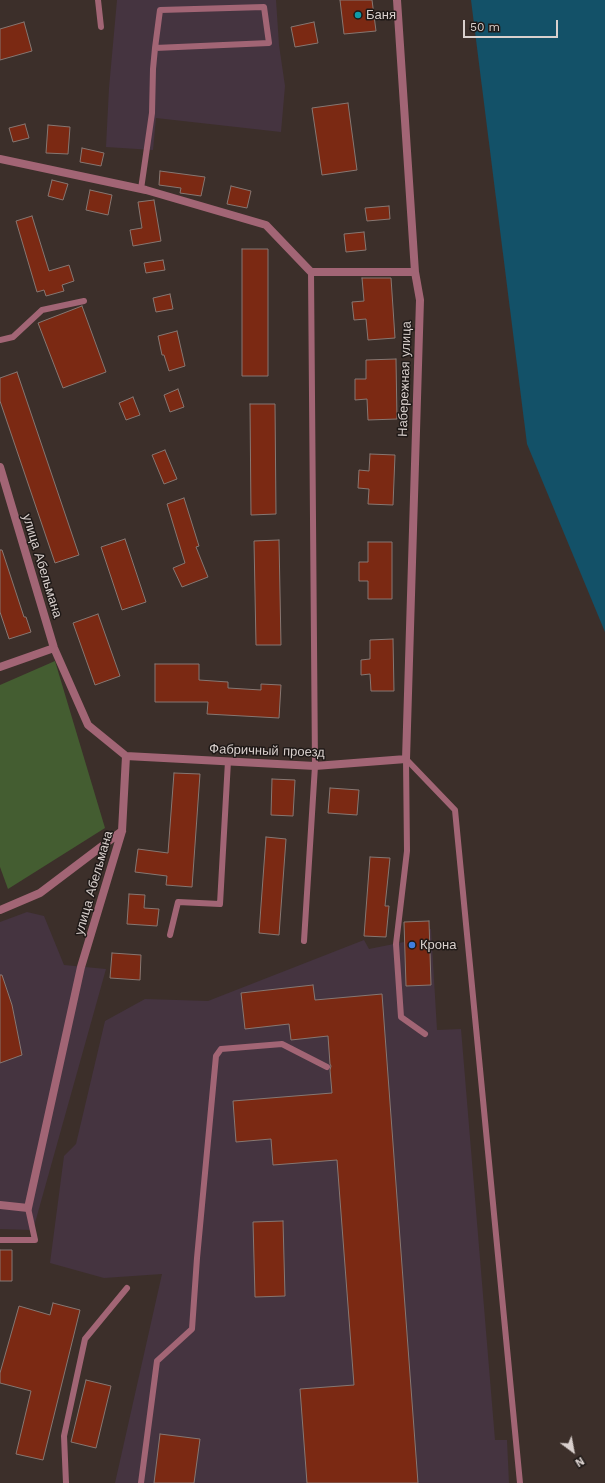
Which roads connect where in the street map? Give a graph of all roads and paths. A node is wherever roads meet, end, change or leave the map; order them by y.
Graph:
1 (98, 0) edge
2 (397, 0) edge
3 (101, 27) dead end
4 (155, 48) junction
5 (0, 159) edge
6 (141, 189) junction
7 (311, 272) junction
8 (415, 272) junction
9 (84, 301) dead end
10 (0, 340) edge
11 (0, 467) edge
12 (54, 648) junction
13 (0, 666) edge
14 (126, 756) junction
15 (406, 759) junction
16 (228, 761) junction
17 (315, 766) junction
18 (122, 831) junction
19 (0, 910) edge
20 (170, 935) dead end
21 (304, 941) dead end
22 (425, 1034) dead end
23 (327, 1067) dead end
24 (0, 1205) edge
25 (28, 1208) junction
26 (0, 1240) edge
27 (127, 1288) dead end
28 (66, 1483) edge
29 (141, 1483) edge
30 (520, 1483) edge

1 - 3 lane
2 - 8 street, Набережная улица
4 - 4 lane
4 - 6 lane
5 - 6 street
6 - 7 street
7 - 8 street
7 - 17 lane
8 - 15 street, Набережная улица
9 - 10 lane
11 - 12 street, улица Абельмана
12 - 13 street
12 - 14 street, улица Абельмана
14 - 16 street, Фабричный проезд
14 - 18 street, улица Абельмана
15 - 17 street, Фабричный проезд
15 - 22 lane
15 - 30 lane
16 - 17 street, Фабричный проезд
16 - 20 lane
17 - 21 lane
18 - 19 street
18 - 25 street, улица Абельмана
23 - 29 lane
24 - 25 street
25 - 26 lane
27 - 28 lane

